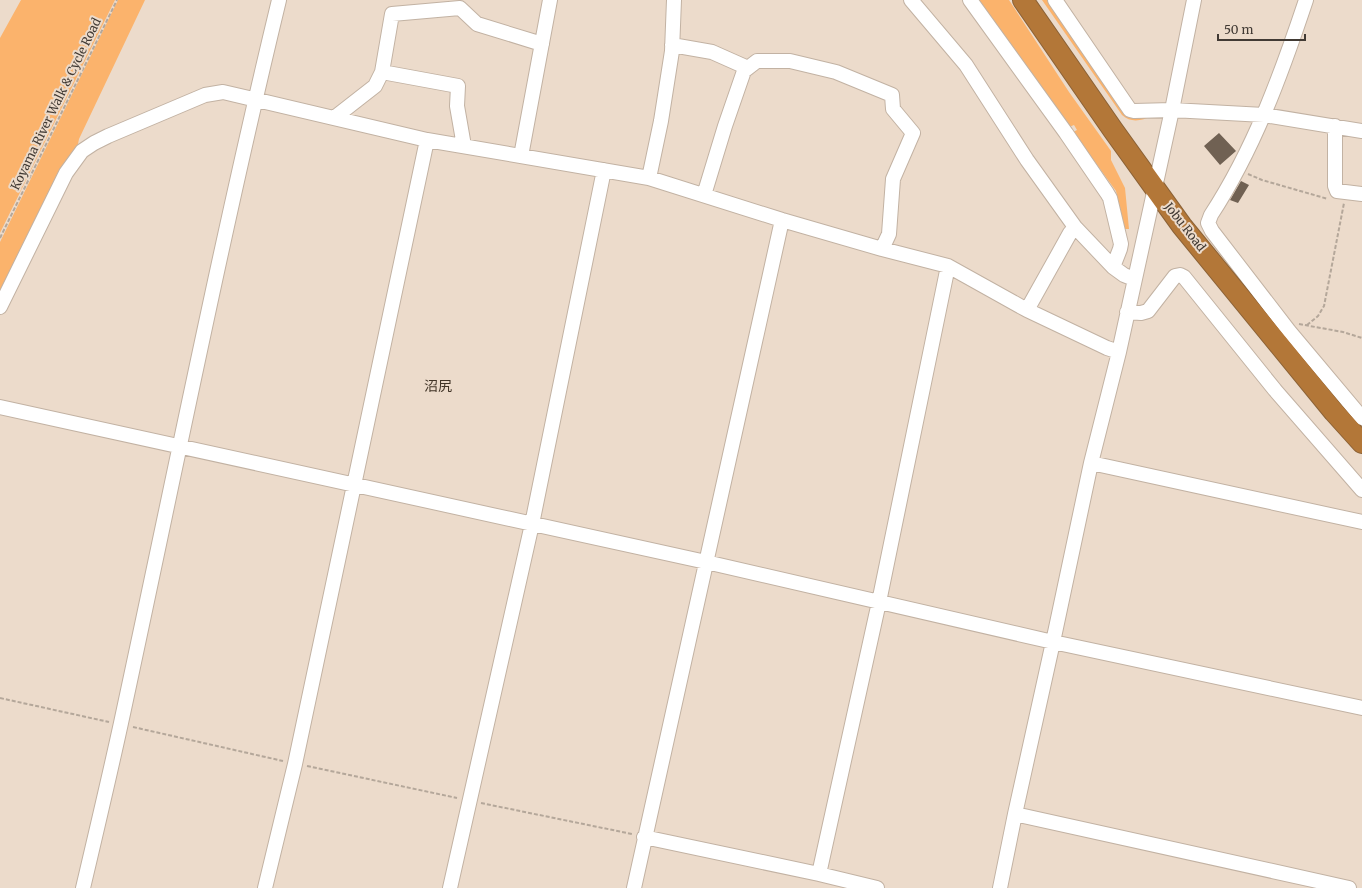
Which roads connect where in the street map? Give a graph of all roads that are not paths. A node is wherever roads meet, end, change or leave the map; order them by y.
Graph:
1 (279, 0) edge
2 (550, 0) edge
3 (674, 0) edge
4 (911, 0) edge
5 (970, 0) edge
6 (1023, 0) edge
7 (1055, 0) edge
8 (1194, 0) edge
9 (1306, 0) edge
10 (542, 44) junction
11 (672, 45) junction
12 (748, 68) junction
13 (382, 72) junction
14 (255, 99) junction
15 (1172, 110) junction
16 (1264, 115) junction
17 (334, 118) junction
18 (1335, 126) junction
19 (1362, 130) edge
20 (427, 140) junction
21 (464, 146) junction
22 (521, 156) junction
23 (604, 170) junction
24 (649, 178) junction
25 (1155, 187) junction
26 (1362, 194) edge
27 (704, 195) junction
28 (782, 220) junction
29 (1075, 227) junction
30 (882, 249) junction
31 (948, 266) junction
32 (1113, 268) junction
33 (1134, 279) junction
34 (0, 307) edge
35 (1027, 310) junction
36 (1128, 312) junction
37 (1119, 352) junction
38 (0, 407) edge
39 (1362, 418) edge
40 (1362, 443) edge
41 (179, 446) junction
42 (1091, 463) junction
43 (354, 485) junction
44 (1362, 490) edge
45 (1362, 522) edge
46 (532, 524) junction
47 (706, 562) junction
48 (879, 602) junction
49 (1053, 642) junction
50 (1362, 708) edge
51 (1015, 814) junction
52 (644, 837) junction
53 (819, 874) junction
54 (83, 888) edge
55 (265, 888) edge
56 (450, 888) edge
57 (634, 888) edge
58 (877, 888) edge
59 (1000, 888) edge
60 (1349, 888) edge

1 - 14 street
2 - 10 street
3 - 11 street
4 - 29 street
5 - 32 street
6 - 25 highway, Jobu Road
7 - 15 street
8 - 15 street
9 - 16 street
10 - 13 street
10 - 22 street
11 - 12 street
11 - 24 street
12 - 27 street
12 - 30 street
13 - 17 street
13 - 21 street
14 - 17 street
14 - 34 street
14 - 41 street
15 - 16 street
15 - 25 street
16 - 18 street
16 - 39 street
17 - 20 street
18 - 19 street
18 - 26 street
20 - 21 street
20 - 43 street
21 - 22 street
22 - 23 street
23 - 24 street
23 - 46 street
24 - 27 street
25 - 33 street
25 - 40 highway, Jobu Road
27 - 28 street
28 - 30 street
28 - 47 street
29 - 32 street
29 - 35 street
30 - 31 street
31 - 35 street
31 - 48 street
32 - 33 street
33 - 36 street
35 - 37 street
36 - 37 street
36 - 44 street
37 - 42 street
38 - 41 street
41 - 43 street
41 - 54 street
42 - 45 street
42 - 49 street
43 - 46 street
43 - 55 street
46 - 47 street
46 - 56 street
47 - 48 street
47 - 52 street
48 - 49 street
48 - 53 street
49 - 50 street
49 - 51 street
51 - 59 street
51 - 60 street
52 - 53 street
52 - 57 street
53 - 58 street

